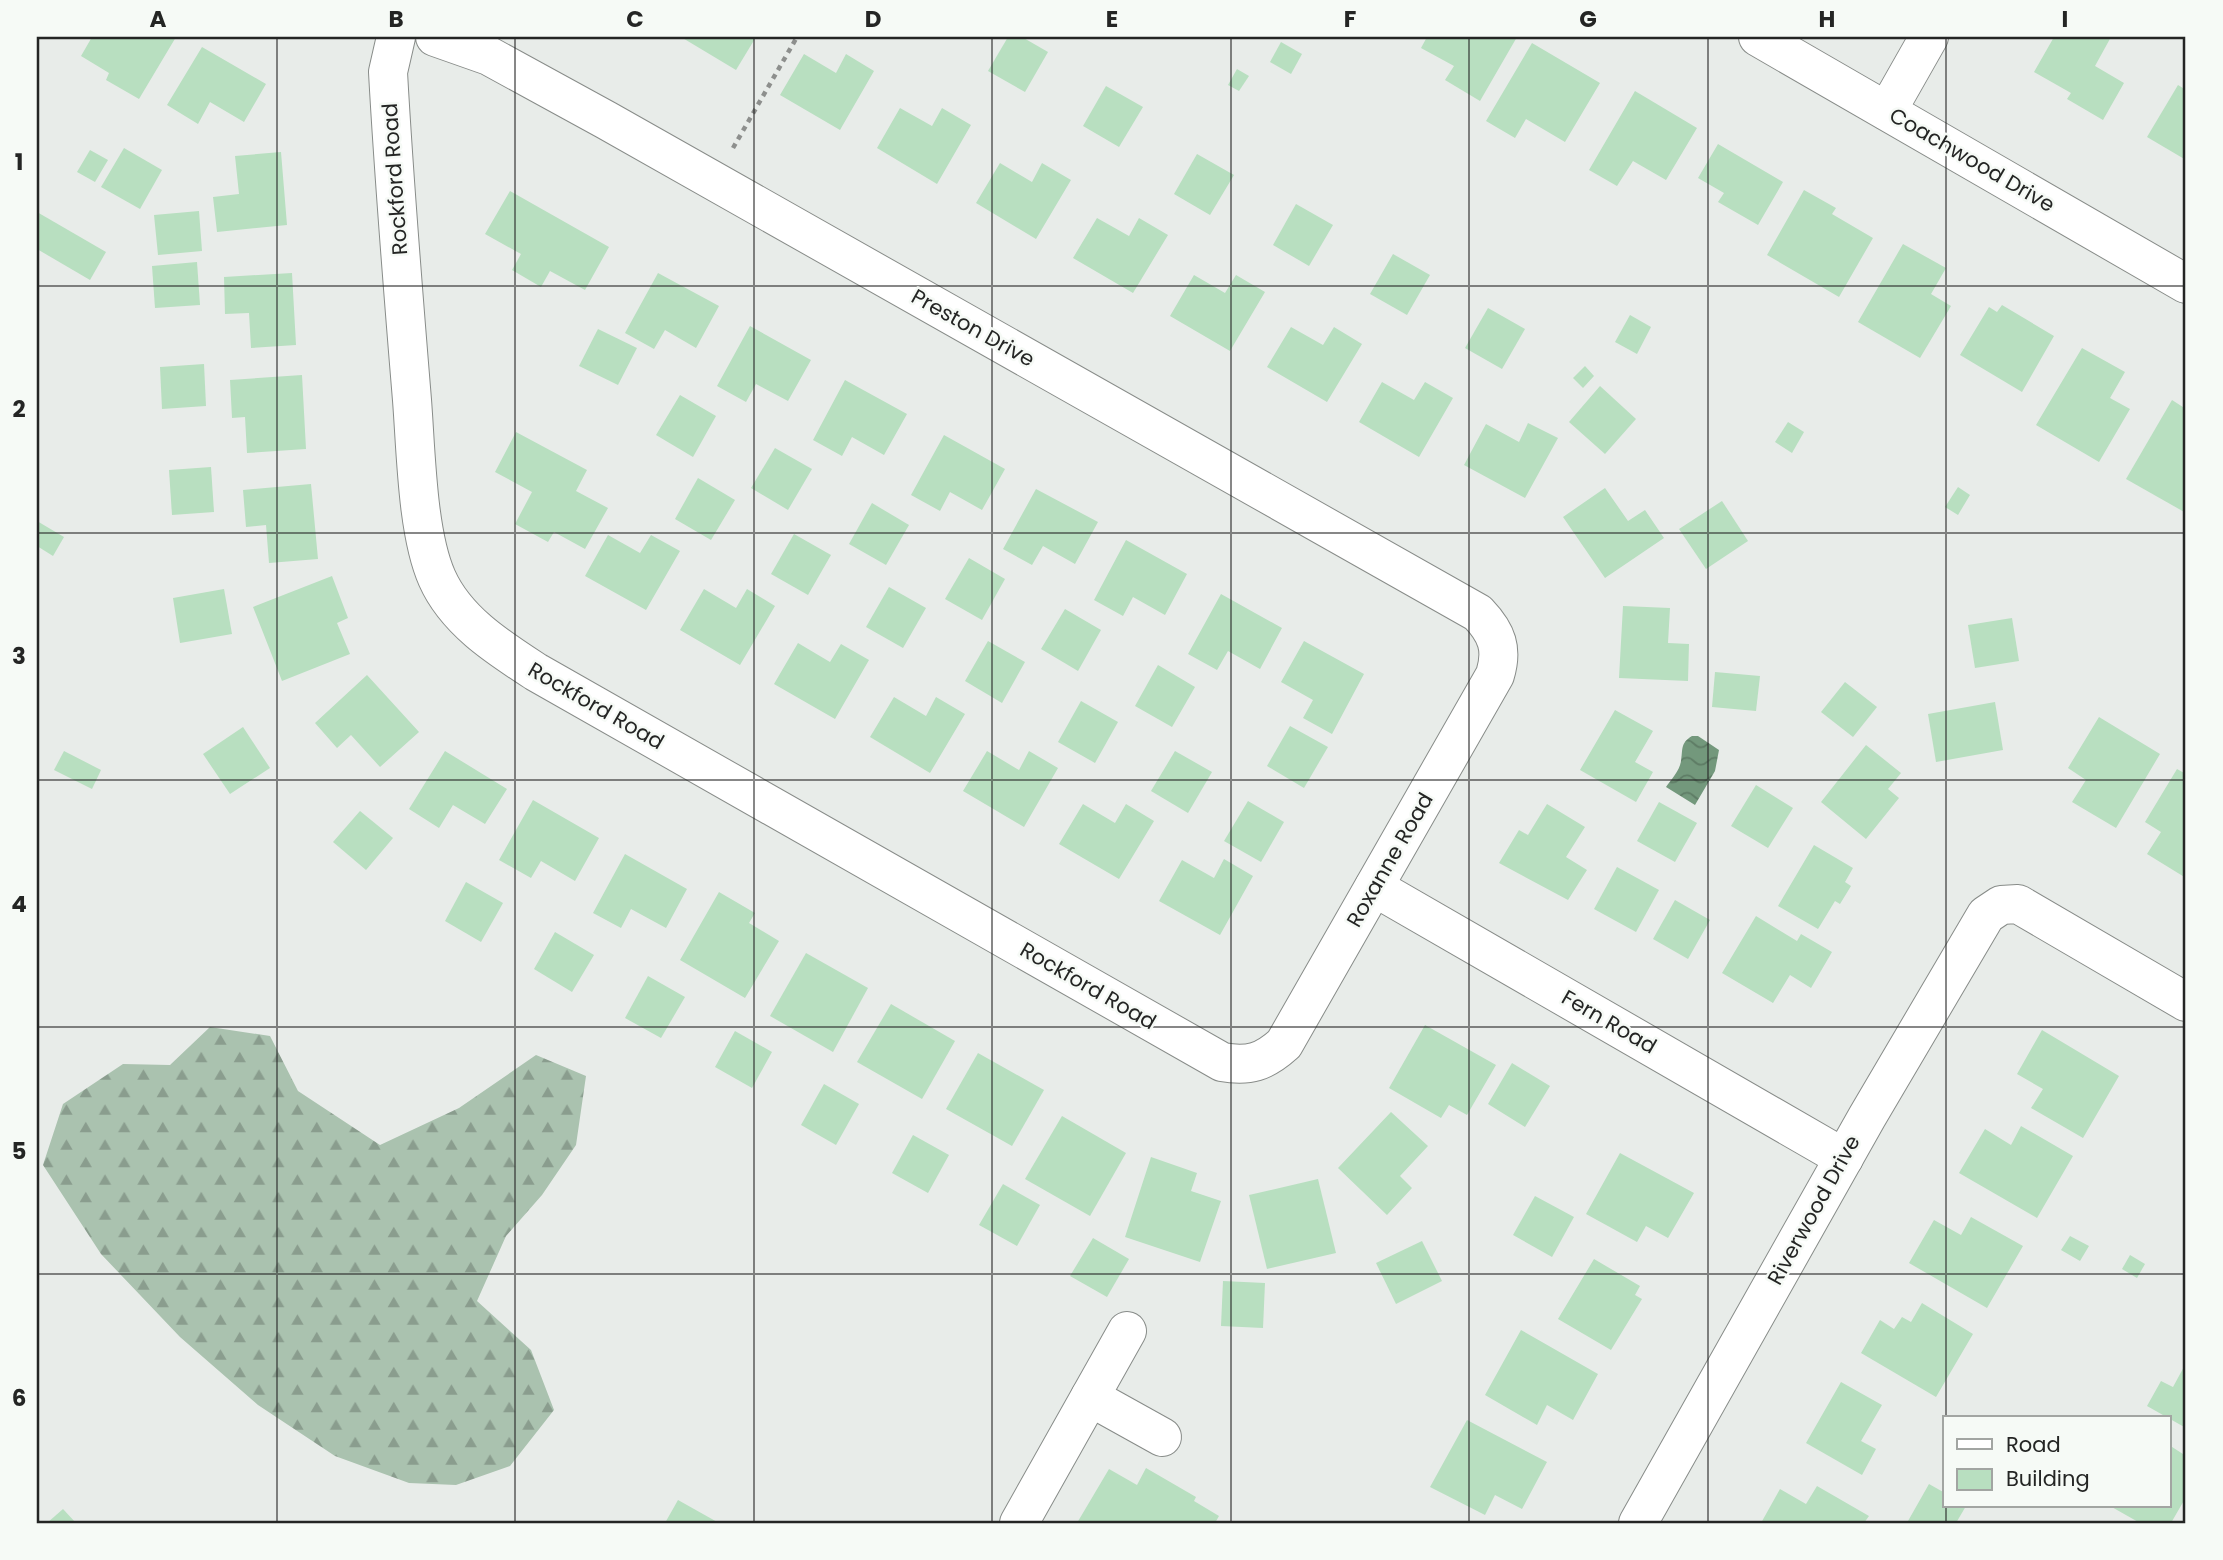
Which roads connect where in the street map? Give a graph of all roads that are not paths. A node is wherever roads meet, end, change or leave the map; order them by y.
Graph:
1 (396, 37) edge
2 (435, 37) edge
3 (1758, 37) edge
4 (1929, 37) edge
5 (1887, 111) junction
6 (2186, 284) edge
7 (1498, 640) joint
8 (1374, 887) junction
9 (2186, 1002) edge
10 (1254, 1064) joint
11 (1844, 1158) junction
12 (1127, 1331) dead end
13 (1090, 1398) junction
14 (1162, 1437) dead end
15 (1019, 1523) edge
16 (1638, 1523) edge

1 - 10 street, Rockford Road
2 - 7 street, Preston Drive
3 - 5 street, Coachwood Drive
4 - 5 street
5 - 6 street, Coachwood Drive
7 - 8 street, Roxanne Road
8 - 10 street, Roxanne Road
8 - 11 street, Fern Road
9 - 11 street, Riverwood Drive
11 - 16 street, Riverwood Drive
12 - 13 street
13 - 14 street
13 - 15 street

